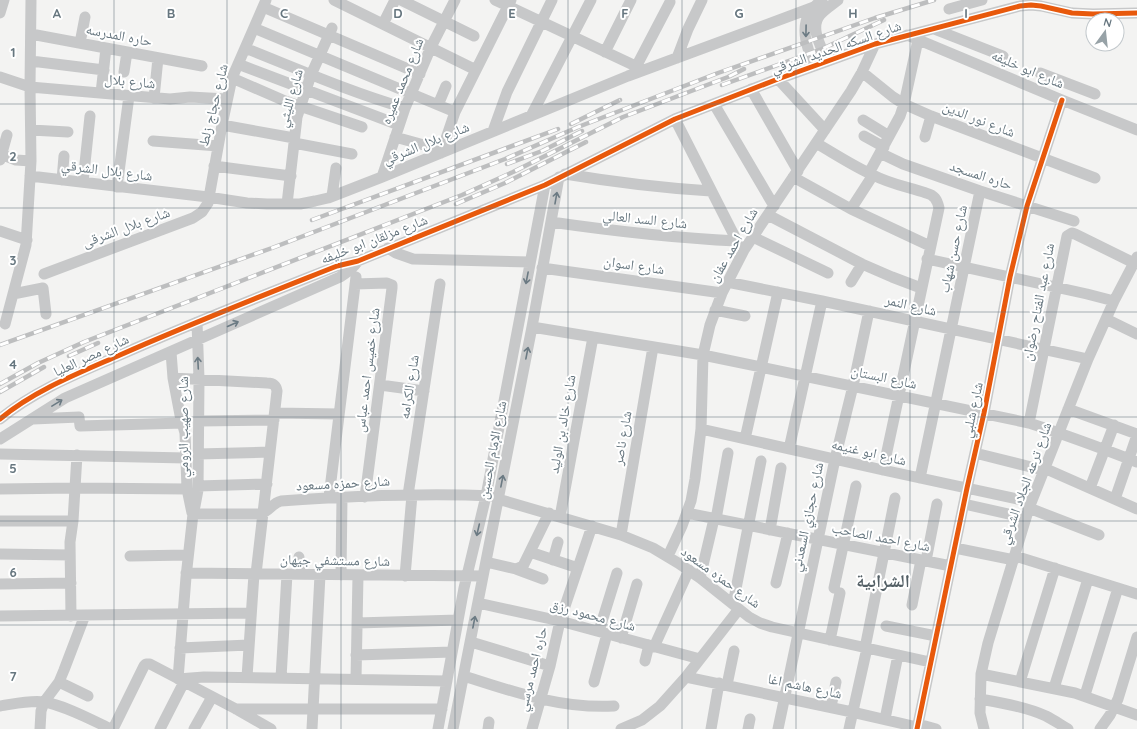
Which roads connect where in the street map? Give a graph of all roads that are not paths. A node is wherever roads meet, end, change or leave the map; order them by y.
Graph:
1 (4, 0) edge
2 (31, 0) edge
3 (334, 0) edge
4 (395, 0) edge
5 (401, 0) edge
6 (455, 0) edge
7 (495, 0) edge
8 (552, 0) edge
9 (591, 0) edge
10 (631, 0) edge
11 (702, 0) edge
12 (838, 0) edge
13 (982, 0) edge
14 (670, 2) dead end
15 (265, 3) edge
16 (509, 3) edge
17 (818, 4) edge
18 (949, 9) dead end
19 (0, 13) edge
20 (1137, 13) edge
21 (85, 17) dead end
22 (444, 22) junction
23 (541, 22) junction
24 (383, 24) junction
25 (254, 28) junction
26 (934, 29) junction
27 (330, 32) junction
28 (31, 34) junction
29 (907, 35) junction
30 (474, 36) dead end
31 (572, 37) junction
32 (918, 40) junction
33 (80, 43) junction
34 (875, 44) junction
35 (106, 48) junction
36 (245, 48) junction
37 (431, 48) junction
38 (127, 52) junction
39 (605, 52) junction
40 (319, 56) junction
41 (1003, 56) dead end
42 (158, 58) junction
43 (677, 58) junction
44 (30, 61) junction
45 (827, 61) junction
46 (238, 64) junction
47 (202, 66) dead end
48 (814, 66) junction
49 (640, 68) junction
50 (104, 70) junction
51 (476, 70) junction
52 (124, 72) dead end
53 (862, 72) junction
54 (1040, 73) dead end
55 (420, 74) junction
56 (311, 75) junction
57 (0, 77) edge
58 (232, 78) junction
59 (778, 79) junction
60 (446, 86) dead end
61 (30, 87) junction
62 (305, 89) junction
63 (751, 89) junction
64 (101, 93) junction
65 (411, 94) junction
66 (129, 96) junction
67 (154, 98) junction
68 (227, 99) junction
69 (1062, 100) junction
70 (714, 104) junction
71 (904, 104) junction
72 (438, 105) junction
73 (300, 106) junction
74 (1081, 107) junction
75 (405, 108) junction
76 (455, 112) junction
77 (90, 116) dead end
78 (531, 116) junction
79 (931, 116) junction
80 (675, 119) junction
81 (863, 120) dead end
82 (222, 125) junction
83 (399, 125) junction
84 (362, 127) dead end
85 (31, 130) junction
86 (825, 130) junction
87 (1137, 130) edge
88 (493, 131) junction
89 (68, 132) dead end
90 (7, 135) dead end
91 (864, 136) dead end
92 (889, 136) junction
93 (395, 137) junction
94 (925, 137) dead end
95 (294, 140) junction
96 (153, 141) dead end
97 (816, 143) junction
98 (218, 146) junction
99 (882, 150) junction
100 (441, 151) junction
101 (352, 154) dead end
102 (1, 156) edge
103 (64, 156) dead end
104 (1043, 158) junction
105 (31, 161) junction
106 (214, 166) junction
107 (336, 168) dead end
108 (795, 174) junction
109 (871, 174) junction
110 (30, 176) junction
111 (291, 176) junction
112 (562, 176) junction
113 (382, 177) junction
114 (1095, 178) dead end
115 (62, 180) junction
116 (83, 182) junction
117 (545, 185) junction
118 (117, 187) junction
119 (711, 191) junction
120 (980, 191) junction
121 (332, 196) junction
122 (208, 197) junction
123 (287, 204) junction
124 (1027, 206) junction
125 (851, 209) junction
126 (771, 211) junction
127 (1074, 220) dead end
128 (551, 222) junction
129 (0, 231) edge
130 (753, 237) junction
131 (26, 240) junction
132 (737, 241) junction
133 (930, 246) junction
134 (388, 248) junction
135 (744, 250) junction
136 (358, 260) junction
137 (927, 260) junction
138 (1135, 260) edge
139 (530, 262) junction
140 (862, 264) junction
141 (542, 268) junction
142 (965, 268) junction
143 (828, 273) dead end
144 (44, 274) dead end
145 (1010, 277) junction
146 (727, 282) junction
147 (851, 282) dead end
148 (355, 284) junction
149 (440, 284) dead end
150 (1056, 287) junction
151 (921, 288) junction
152 (778, 292) junction
153 (722, 293) junction
154 (13, 294) junction
155 (822, 301) junction
156 (1114, 301) junction
157 (4, 310) edge
158 (716, 310) junction
159 (869, 311) junction
160 (46, 314) dead end
161 (745, 316) dead end
162 (1106, 319) junction
163 (914, 321) junction
164 (197, 322) junction
165 (532, 327) junction
166 (2, 329) edge
167 (951, 330) junction
168 (1137, 334) edge
169 (593, 337) junction
170 (197, 340) junction
171 (999, 340) junction
172 (653, 346) junction
173 (1044, 350) junction
174 (171, 352) junction
175 (703, 355) junction
176 (1088, 359) junction
177 (761, 367) junction
178 (805, 376) junction
179 (173, 378) junction
180 (199, 379) junction
181 (380, 385) junction
182 (853, 386) junction
183 (424, 390) junction
184 (898, 395) junction
185 (935, 403) junction
186 (1068, 409) junction
187 (984, 413) junction
188 (339, 414) junction
189 (274, 417) junction
190 (199, 418) junction
191 (0, 419) edge
192 (31, 419) junction
193 (181, 419) junction
194 (1029, 423) junction
195 (1114, 425) junction
196 (701, 429) junction
197 (1058, 432) junction
198 (1137, 434) edge
199 (0, 439) edge
200 (745, 439) junction
201 (789, 449) junction
202 (1105, 449) junction
203 (270, 452) junction
204 (728, 453) dead end
205 (975, 453) junction
206 (0, 454) edge
207 (198, 454) junction
208 (77, 455) junction
209 (186, 458) junction
210 (835, 459) junction
211 (1133, 461) edge
212 (761, 462) dead end
213 (781, 468) dead end
214 (1044, 469) junction
215 (883, 470) junction
216 (920, 478) junction
217 (266, 484) junction
218 (198, 486) junction
219 (856, 486) dead end
220 (75, 488) junction
221 (967, 488) junction
222 (1090, 488) junction
223 (0, 489) edge
224 (186, 489) junction
225 (410, 495) junction
226 (366, 496) junction
227 (486, 496) junction
228 (342, 497) junction
229 (329, 498) junction
230 (498, 498) junction
231 (895, 498) dead end
232 (1115, 499) junction
233 (937, 504) dead end
234 (964, 504) junction
235 (1029, 509) junction
236 (1137, 509) edge
237 (549, 513) junction
238 (687, 513) junction
239 (193, 514) junction
240 (263, 514) junction
241 (560, 517) junction
242 (715, 519) junction
243 (0, 521) edge
244 (73, 521) junction
245 (592, 526) junction
246 (749, 526) junction
247 (770, 530) junction
248 (788, 533) junction
249 (621, 535) junction
250 (1099, 535) dead end
251 (818, 539) junction
252 (558, 542) dead end
253 (843, 544) junction
254 (955, 548) junction
255 (530, 552) junction
256 (884, 553) junction
257 (0, 554) edge
258 (70, 555) junction
259 (188, 555) junction
260 (130, 556) dead end
261 (668, 556) junction
262 (299, 557) dead end
263 (1015, 558) junction
264 (553, 560) junction
265 (923, 560) junction
266 (486, 562) junction
267 (951, 566) junction
268 (578, 568) junction
269 (1055, 568) junction
270 (516, 569) junction
271 (689, 570) junction
272 (186, 573) junction
273 (617, 573) dead end
274 (255, 574) junction
275 (287, 574) junction
276 (300, 574) junction
277 (320, 574) junction
278 (341, 575) junction
279 (358, 575) junction
280 (405, 576) junction
281 (466, 576) junction
282 (483, 576) junction
283 (700, 578) junction
284 (543, 579) dead end
285 (1088, 579) junction
286 (71, 583) junction
287 (776, 583) dead end
288 (0, 584) edge
289 (637, 584) dead end
290 (1118, 588) junction
291 (1137, 594) edge
292 (478, 602) junction
293 (912, 605) dead end
294 (736, 607) junction
295 (251, 612) junction
296 (183, 613) junction
297 (0, 616) edge
298 (71, 616) junction
299 (85, 616) junction
300 (458, 620) junction
301 (560, 621) junction
302 (357, 623) junction
303 (886, 626) dead end
304 (603, 633) junction
305 (798, 633) junction
306 (936, 636) junction
307 (1137, 637) edge
308 (622, 638) junction
309 (830, 640) junction
310 (470, 642) junction
311 (250, 645) junction
312 (652, 646) junction
313 (180, 648) junction
314 (866, 648) junction
315 (734, 651) dead end
316 (452, 652) junction
317 (356, 655) junction
318 (898, 655) junction
319 (700, 659) junction
320 (644, 661) dead end
321 (930, 662) junction
322 (550, 666) junction
323 (981, 674) junction
324 (464, 676) junction
325 (686, 677) junction
326 (247, 678) junction
327 (281, 678) junction
328 (314, 678) junction
329 (356, 679) junction
330 (447, 680) junction
331 (181, 681) junction
332 (58, 682) junction
333 (594, 682) dead end
334 (836, 682) dead end
335 (1020, 682) junction
336 (723, 684) junction
337 (1054, 688) junction
338 (1085, 695) junction
339 (88, 696) dead end
340 (212, 697) junction
341 (784, 697) junction
342 (540, 700) junction
343 (980, 700) junction
344 (44, 702) junction
345 (0, 706) edge
346 (614, 706) dead end
347 (1115, 706) junction
348 (831, 707) junction
349 (236, 709) junction
350 (313, 709) junction
351 (442, 709) junction
352 (852, 712) junction
353 (1137, 715) edge
354 (885, 719) junction
355 (250, 724) edge
356 (917, 727) edge
357 (40, 729) edge
358 (112, 729) edge
359 (160, 729) edge
360 (194, 729) edge
361 (271, 729) edge
362 (312, 729) edge
363 (438, 729) edge
364 (454, 729) edge
365 (532, 729) edge
366 (622, 729) edge
367 (711, 729) edge
368 (778, 729) edge
369 (849, 729) edge
370 (936, 729) edge
371 (984, 729) edge
372 (1068, 729) edge
373 (1100, 729) edge

1 - 19 street
2 - 28 street
3 - 24 street
4 - 24 street
5 - 22 street
6 - 22 street, شارع محمد عميره
7 - 16 street
8 - 23 street
9 - 31 street
10 - 39 street
11 - 43 street
12 - 45 street
13 - 18 street
14 - 49 street
15 - 25 street, شارع حجاج زلط
15 - 27 street
16 - 23 street
16 - 51 street
17 - 43 street, شارع بلال الشرقي
17 -> 48 street
20 - 26 street, شارع السكه الحديد الشرقي
21 - 33 street
22 - 30 street
22 - 37 street, شارع محمد عميره
23 - 31 street
23 - 88 street
24 - 37 street
25 - 36 street, شارع حجاج زلط
25 - 40 street
26 - 29 street, شارع السكه الحديد الشرقي
26 - 41 street
27 - 40 street, شارع الليثي
27 - 55 street
28 - 33 street, حاره المدرسه
28 - 44 street
29 - 32 street, شارع ابو خليفه
29 - 34 street, شارع السكه الحديد الشرقي
31 - 39 street
31 - 78 street
32 - 69 street, شارع ابو خليفه
32 - 71 street
33 - 35 street, حاره المدرسه
34 - 45 street, شارع السكه الحديد الشرقي
34 - 53 street, شارع احمد عفان
35 - 38 street, حاره المدرسه
35 - 50 street
36 - 46 street, شارع حجاج زلط
36 - 56 street
37 - 51 street
37 - 55 street, شارع محمد عميره
38 - 42 street, حاره المدرسه
38 - 52 street
39 - 49 street
40 - 56 street, شارع الليثي
40 - 65 street
42 - 47 street, حاره المدرسه
42 - 67 street
43 - 49 street, شارع بلال الشرقي
44 - 50 street
44 - 61 street
45 - 48 street, شارع السكه الحديد الشرقي
46 - 58 street, شارع حجاج زلط
46 - 62 street
48 - 59 street, شارع السكه الحديد الشرقي
49 - 78 street, شارع بلال الشرقي
50 - 64 street
51 - 76 street
53 - 71 street, شارع نور الدين
53 - 86 street, شارع احمد عفان
54 - 74 street
55 - 65 street, شارع محمد عميره
56 - 62 street, شارع الليثي
56 - 75 street
57 - 61 street, شارع بلال
58 - 68 street, شارع حجاج زلط
58 - 73 street
59 - 63 street, شارع السكه الحديد الشرقي
59 - 86 street
60 - 72 street
61 - 64 street, شارع بلال
61 - 85 street
62 - 73 street, شارع الليثي
62 - 83 street
63 - 70 street, شارع السكه الحديد الشرقي
63 - 108 street
64 - 66 street, شارع بلال
65 - 72 street
65 - 75 street, شارع محمد عميره
66 - 67 street, شارع بلال
66 - 118 street
67 - 68 street, شارع بلال
68 - 82 street, شارع حجاج زلط
69 - 74 street, شارع ابو خليفه
69 - 104 street, شارع شلبي
70 - 80 street, شارع السكه الحديد الشرقي
70 - 126 street
71 - 79 street, شارع نور الدين
71 - 92 street
72 - 76 street
73 - 84 street
73 - 95 street, شارع الليثي
74 - 87 street, شارع ابو خليفه
75 - 83 street, شارع محمد عميره
76 - 100 street
77 - 116 street
78 - 88 street, شارع بلال الشرقي
79 - 94 street
79 - 104 street, شارع نور الدين
80 - 112 street, شارع السكه الحديد الشرقي
80 - 119 street
81 - 92 street
82 - 95 street
82 - 98 street, شارع حجاج زلط
83 - 93 street, شارع محمد عميره
85 - 89 street
85 - 105 street
86 - 97 street, شارع احمد عفان
88 - 100 street, شارع بلال الشرقي
90 - 102 street
91 - 99 street, حاره المسجد
92 - 99 street
93 - 100 street
93 - 113 street, شارع محمد عميره
95 - 101 street
95 - 111 street, شارع الليثي
96 - 98 street
97 - 108 street, شارع احمد عفان
97 - 109 street
98 - 106 street, شارع حجاج زلط
99 - 109 street
99 - 120 street, حاره المسجد
100 - 113 street, شارع بلال الشرقي
102 - 105 street
103 - 115 street
104 - 114 street, شارع نور الدين
104 - 124 street, شارع شلبي
105 - 110 street
106 - 111 street
106 - 122 street, شارع حجاج زلط
107 - 121 street
108 - 125 street
108 - 126 street, شارع احمد عفان
109 - 125 street
109 - 133 street
110 - 115 street, شارع بلال الشرقي
110 - 131 street
111 - 123 street, شارع الليثي
112 - 117 street, شارع مزلقان ابو خليفه
112 - 119 street
128 -> 112 street, شارع الإمام الحسين
113 - 121 street, شارع بلال الشرقي
115 - 116 street, شارع بلال الشرقي
116 - 118 street, شارع بلال الشرقي
117 - 134 street, شارع مزلقان ابو خليفه
117 - 139 street, شارع الإمام الحسين
118 - 122 street, شارع بلال الشرقي
119 - 132 street
120 - 124 street, حاره المسجد
120 - 142 street, شارع حسن شهاب
121 - 123 street, شارع بلال الشرقي
122 - 123 street, شارع بلال الشرقي
122 - 144 street, شارع بلال الشرقى
124 - 127 street, حاره المسجد
124 - 145 street, شارع شلبي
125 - 133 street
126 - 130 street, شارع احمد عفان
126 - 140 street
128 - 132 street, شارع السد العالي
128 - 141 street, شارع الإمام الحسين
129 - 131 street
130 - 135 street, شارع احمد عفان
130 - 143 street
131 - 154 street
132 - 135 street
133 - 137 street
134 - 136 street, شارع مزلقان ابو خليفه
134 - 139 street
135 - 146 street, شارع احمد عفان
136 - 148 street
136 - 164 street, شارع مزلقان ابو خليفه
170 -> 136 street, شارع مزلقان ابو خليفه
137 - 142 street
137 - 151 street
138 - 150 street, شارع عبد الفتاح رضوان
138 - 156 street, شارع ترعه الجلاد الشرقي
139 -> 227 street, شارع الإمام الحسين
140 - 147 street
140 - 151 street
141 - 153 street, شارع اسوان
141 - 165 street, شارع الإمام الحسين
142 - 145 street
142 - 167 street, شارع حسن شهاب
145 - 150 street
145 - 171 street, شارع شلبي
146 - 152 street, شارع النمر
146 - 153 street, شارع احمد عفان
148 - 181 street, شارع خميس احمد عباس
148 - 188 street
149 - 183 street, شارع الكرامه
150 - 156 street
150 - 173 street, شارع عبد الفتاح رضوان
151 - 163 street
152 - 155 street, شارع النمر
152 - 177 street
153 - 158 street, شارع احمد عفان
154 - 157 street
154 - 160 street
155 - 159 street, شارع النمر
155 - 178 street
156 - 162 street, شارع ترعه الجلاد الشرقي
157 - 166 street
158 - 161 street
158 - 175 street, شارع احمد عفان
159 - 163 street, شارع النمر
159 - 182 street, شارع حجازي السعدني
162 - 168 street
162 - 176 street, شارع ترعه الجلاد الشرقي
163 - 167 street, شارع النمر
163 - 184 street
164 - 170 street, شارع صهيب الرومي
164 - 191 street, شارع مصر العليا
165 - 169 street, شارع البستان
230 -> 165 street, شارع الإمام الحسين
167 - 171 street, شارع النمر
167 - 185 street, شارع حسن شهاب
169 - 172 street, شارع البستان
169 - 241 street, شارع خالد بن الوليد
170 - 174 street, شارع مصر العليا
180 -> 170 street, شارع صهيب الرومي
171 - 173 street, شارع النمر
171 - 187 street, شارع شلبي
172 - 175 street, شارع البستان
172 - 249 street, شارع ناصر
173 - 176 street, شارع النمر
173 - 194 street, شارع عبد الفتاح رضوان
174 - 179 street, شارع صهيب الرومي
192 -> 174 street, شارع مصر العليا
175 - 177 street, شارع البستان
175 - 196 street, شارع احمد عفان
176 - 186 street, شارع ترعه الجلاد الشرقي
177 - 178 street, شارع البستان
177 - 200 street
178 - 182 street, شارع البستان
178 - 201 street
179 - 180 street
179 - 193 street, شارع صهيب الرومي
180 - 189 street
180 - 190 street, شارع صهيب الرومي
181 - 183 street
181 - 226 street, شارع خميس احمد عباس
182 - 184 street, شارع البستان
182 - 210 street, شارع حجازي السعدني
183 - 225 street, شارع الكرامه
184 - 185 street, شارع البستان
184 - 215 street
185 - 187 street, شارع البستان
185 - 216 street, شارع حسن شهاب
186 - 195 street
186 - 197 street, شارع ترعه الجلاد الشرقي
187 - 194 street, شارع البستان
187 - 205 street, شارع شلبي
188 - 189 street
188 - 229 street
189 - 190 street
189 - 203 street
190 - 193 street
190 - 207 street, شارع صهيب الرومي
192 - 193 street
192 - 199 street, شارع مصر العليا
193 - 209 street, شارع صهيب الرومي
194 - 197 street, شارع البستان
195 - 198 street
195 - 202 street
196 - 200 street, شارع ابو غنيمه
196 - 238 street, شارع احمد عفان
197 - 202 street, شارع البستان
197 - 214 street, شارع ترعه الجلاد الشرقي
198 - 211 street
200 - 201 street, شارع ابو غنيمه
201 - 210 street, شارع ابو غنيمه
202 - 211 street, شارع البستان
202 - 222 street
203 - 207 street
203 - 217 street
204 - 242 street
205 - 214 street
205 - 221 street, شارع شلبي
206 - 208 street
207 - 218 street, شارع صهيب الرومي
208 - 209 street
208 - 220 street
209 - 224 street, شارع صهيب الرومي
210 - 215 street, شارع ابو غنيمه
210 - 251 street, شارع حجازي السعدني
211 - 232 street
212 - 246 street
213 - 247 street
214 - 222 street
214 - 235 street, شارع ترعه الجلاد الشرقي
215 - 216 street, شارع ابو غنيمه
216 - 221 street, شارع ابو غنيمه
217 - 218 street
217 - 240 street
218 - 239 street, شارع صهيب الرومي
219 - 253 street
220 - 223 street
220 - 224 street
220 - 244 street
221 - 234 street, شارع شلبي
221 - 235 street, شارع ابو غنيمه
222 - 232 street
224 - 239 street, شارع صهيب الرومي
225 - 226 street, شارع حمزه مسعود
225 - 227 street, شارع حمزه مسعود
225 - 280 street, شارع الكرامه
226 - 228 street, شارع حمزه مسعود
227 - 230 street, شارع حمزه مسعود
227 -> 281 street, شارع الإمام الحسين
228 - 229 street, شارع حمزه مسعود
228 - 278 street
229 - 240 street, شارع حمزه مسعود
230 - 237 street, شارع حمزه مسعود
230 - 266 street, شارع الإمام الحسين
231 - 256 street
232 - 236 street
233 - 265 street
234 - 235 street
234 - 254 street, شارع شلبي
235 - 250 street
235 - 263 street, شارع ترعه الجلاد الشرقي
237 - 241 street, شارع حمزه مسعود
237 - 255 street
238 - 242 street, شارع احمد الصاحب
238 - 261 street, شارع احمد عفان
239 - 240 street
239 - 259 street, شارع صهيب الرومي
240 - 274 street
241 - 245 street, شارع حمزه مسعود
242 - 246 street, شارع احمد الصاحب
242 - 283 street
243 - 244 street
244 - 258 street
245 - 249 street, شارع حمزه مسعود
245 - 268 street, حاره احمد مرسي
246 - 247 street, شارع احمد الصاحب
246 - 294 street
247 - 248 street, شارع احمد الصاحب
248 - 251 street, شارع احمد الصاحب
248 - 287 street
249 - 261 street, شارع حمزه مسعود
251 - 253 street, شارع احمد الصاحب
251 - 305 street, شارع حجازي السعدني
252 - 264 street
253 - 256 street, شارع احمد الصاحب
253 - 309 street
254 - 263 street
254 - 267 street, شارع شلبي
255 - 264 street
255 - 270 street
256 - 265 street, شارع احمد الصاحب
256 - 314 street
257 - 258 street
258 - 286 street
259 - 260 street
259 - 272 street, شارع صهيب الرومي
261 - 271 street, شارع حمزه مسعود
262 - 276 street
263 - 269 street
263 - 323 street, شارع ترعه الجلاد الشرقي
264 - 268 street
265 - 267 street, شارع احمد الصاحب
265 - 293 street
266 - 270 street
266 - 282 street, شارع الإمام الحسين
267 - 306 street, شارع شلبي
268 - 301 street, حاره احمد مرسي
269 - 285 street
269 - 335 street
270 - 284 street
271 - 283 street, شارع حمزه مسعود
271 - 312 street
272 - 274 street, شارع مستشفي جيهان
272 - 296 street, شارع صهيب الرومي
273 - 304 street
274 - 275 street, شارع مستشفي جيهان
274 - 295 street
275 - 276 street, شارع مستشفي جيهان
275 - 327 street
276 - 277 street, شارع مستشفي جيهان
277 - 278 street, شارع مستشفي جيهان
277 - 328 street
278 - 279 street, شارع مستشفي جيهان
279 - 280 street, شارع مستشفي جيهان
279 - 302 street
280 - 281 street, شارع مستشفي جيهان
281 - 282 street, شارع مستشفي جيهان
281 - 300 street, شارع الإمام الحسين
282 - 292 street, شارع الإمام الحسين
283 - 294 street, شارع حمزه مسعود
285 - 290 street
285 - 337 street
286 - 288 street
286 - 298 street
289 - 308 street
290 - 291 street
290 - 338 street
292 - 301 street, شارع محمود رزق
310 -> 292 street, شارع الإمام الحسين
294 - 305 street, شارع حمزه مسعود
294 - 319 street
295 - 296 street
295 - 311 street
296 - 299 street
296 - 313 street, شارع صهيب الرومي
297 - 298 street
298 - 299 street
299 - 332 street
300 - 302 street
300 - 316 street, شارع الإمام الحسين
301 - 304 street, شارع محمود رزق
301 - 322 street, حاره احمد مرسي
302 - 317 street
303 - 306 street
304 - 308 street, شارع محمود رزق
304 - 333 street
305 - 309 street, شارع حمزه مسعود
305 - 341 street, شارع حجازي السعدني
306 - 321 street, شارع شلبي
307 - 347 street
308 - 312 street, شارع محمود رزق
309 - 314 street, شارع حمزه مسعود
310 - 322 street
310 - 324 street, شارع الإمام الحسين
311 - 313 street
311 - 326 street
312 - 319 street, شارع محمود رزق
312 - 320 street
313 - 331 street, شارع صهيب الرومي
314 - 318 street, شارع حمزه مسعود
314 - 352 street
315 - 336 street
316 - 317 street
316 - 330 street, شارع الإمام الحسين
317 - 329 street
318 - 321 street, شارع حمزه مسعود
318 - 354 street
319 - 325 street
321 - 356 street, شارع شلبي
322 - 342 street, حاره احمد مرسي
323 - 335 street
323 - 343 street, شارع ترعه الجلاد الشرقي
324 - 342 street
324 - 364 street, شارع الإمام الحسين
325 - 336 street, شارع هاشم اغا
325 - 366 street
326 - 327 street
326 - 331 street
327 - 328 street
328 - 329 street
328 - 350 street
329 - 330 street
330 - 351 street, شارع الإمام الحسين
331 - 340 street
331 - 358 street
331 - 359 street
332 - 339 street
332 - 344 street
334 - 348 street
335 - 337 street
336 - 341 street, شارع هاشم اغا
336 - 367 street
337 - 338 street
338 - 347 street
340 - 349 street
340 - 360 street
341 - 348 street, شارع هاشم اغا
341 - 368 street, شارع حجازي السعدني
342 - 346 street
342 - 365 street, حاره احمد مرسي
343 - 371 street, شارع ترعه الجلاد الشرقي
343 - 372 street
344 - 345 street
344 - 357 street
344 - 358 street
347 - 353 street
347 - 373 street
348 - 352 street, شارع هاشم اغا
349 - 350 street
349 - 355 street
350 - 351 street
350 - 362 street
351 - 363 street, شارع الإمام الحسين
352 - 354 street, شارع هاشم اغا
352 - 369 street
354 - 356 street, شارع هاشم اغا
355 - 361 street
356 - 370 street, شارع هاشم اغا

